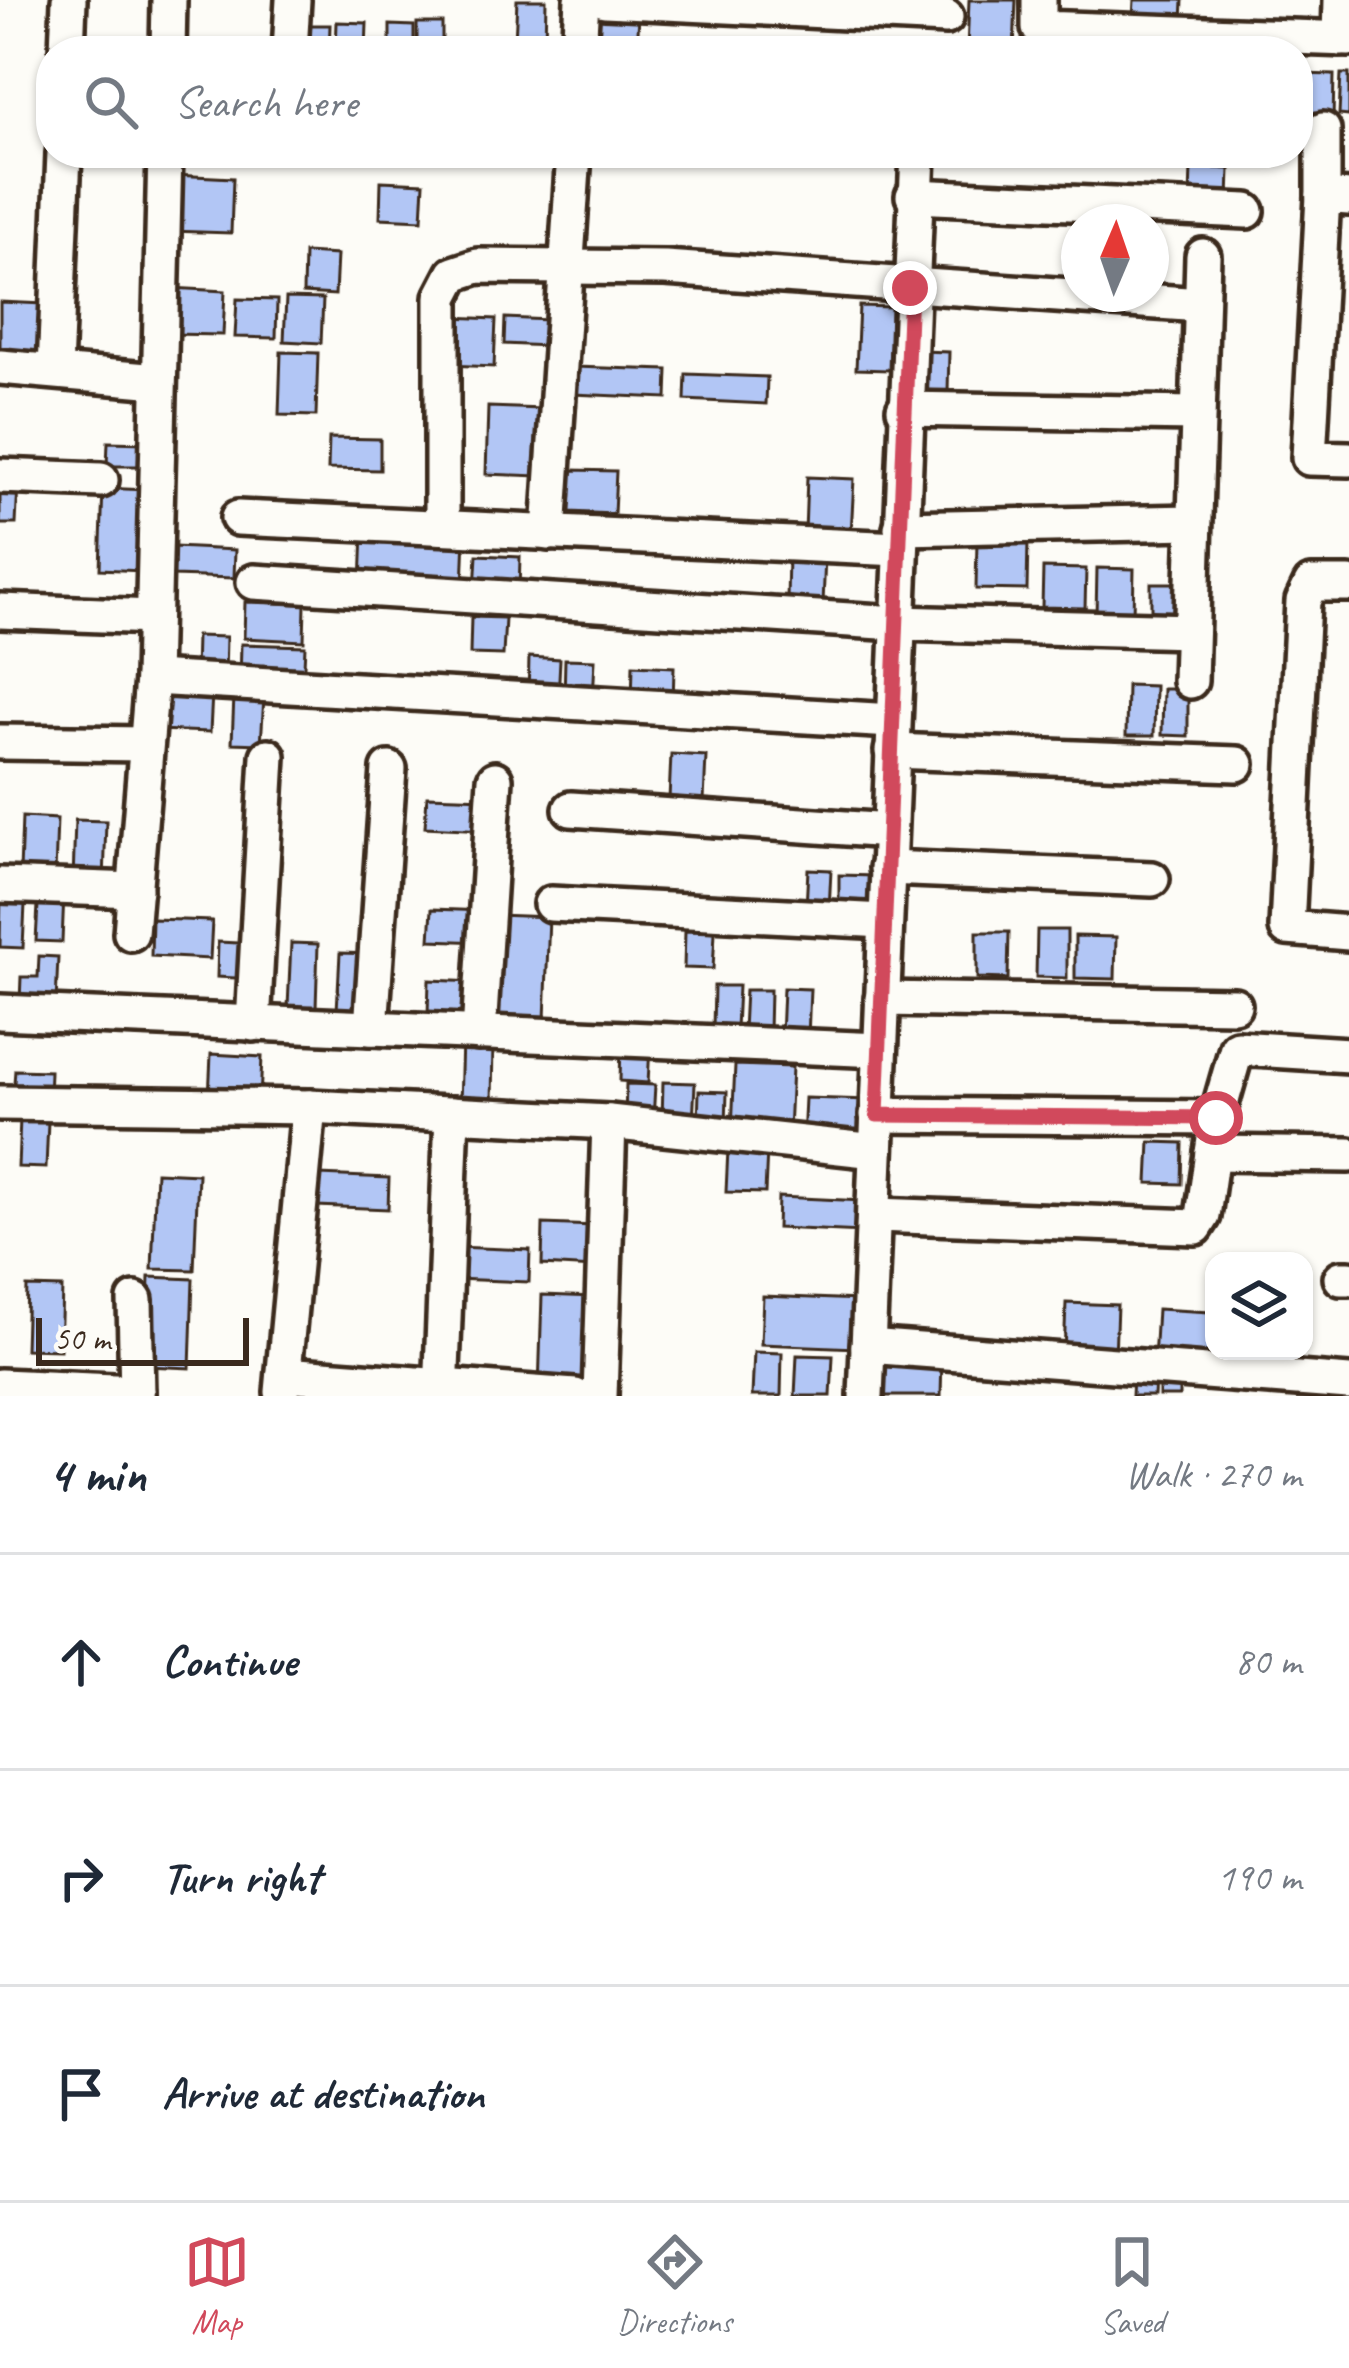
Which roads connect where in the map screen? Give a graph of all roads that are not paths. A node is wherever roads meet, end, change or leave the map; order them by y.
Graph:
1 (69, 0) edge
2 (169, 0) edge
3 (293, 0) edge
4 (582, 0) edge
5 (604, 0) edge
6 (1341, 0) edge
7 (1201, 16) edge
8 (946, 23) edge
9 (1038, 26) edge
10 (68, 36) edge
11 (168, 36) edge
12 (291, 36) edge
13 (580, 36) edge
14 (1345, 39) edge
15 (1323, 130) dead end
16 (63, 168) edge
17 (165, 168) edge
18 (573, 168) edge
19 (916, 168) edge
20 (913, 196) junction
21 (1336, 197) edge
22 (1247, 211) dead end
23 (1203, 256) dead end
24 (568, 266) junction
25 (910, 288) junction
26 (1201, 305) junction
27 (1332, 343) edge
28 (0, 367) edge
29 (55, 370) junction
30 (158, 381) junction
31 (904, 409) junction
32 (1195, 414) junction
33 (1349, 459) edge
34 (0, 476) edge
35 (101, 480) dead end
36 (238, 518) dead end
37 (1193, 522) junction
38 (442, 527) junction
39 (549, 532) junction
40 (901, 539) junction
41 (254, 583) dead end
42 (1349, 584) edge
43 (0, 611) edge
44 (153, 617) junction
45 (897, 623) junction
46 (1191, 631) junction
47 (152, 678) junction
48 (1190, 682) dead end
49 (893, 736) junction
50 (0, 742) edge
51 (145, 743) junction
52 (268, 756) dead end
53 (1237, 764) dead end
54 (389, 769) dead end
55 (494, 779) dead end
56 (571, 809) dead end
57 (889, 831) junction
58 (887, 868) junction
59 (1152, 879) dead end
60 (0, 885) edge
61 (135, 890) junction
62 (550, 904) dead end
63 (885, 921) junction
64 (131, 933) dead end
65 (1349, 933) edge
66 (882, 999) junction
67 (1234, 1005) dead end
68 (0, 1012) edge
69 (254, 1024) junction
70 (370, 1028) junction
71 (479, 1033) junction
72 (880, 1050) junction
73 (1349, 1055) edge
74 (0, 1103) edge
75 (309, 1107) junction
76 (452, 1114) junction
77 (877, 1115) junction
78 (1216, 1118) junction
79 (609, 1122) junction
80 (875, 1151) junction
81 (1212, 1153) junction
82 (1349, 1155) edge
83 (876, 1215) junction
84 (135, 1300) dead end
85 (868, 1346) junction
86 (1349, 1383) edge
87 (282, 1385) edge
88 (0, 1386) edge
89 (441, 1390) edge
90 (137, 1394) edge
91 (575, 1396) edge
92 (600, 1396) edge
93 (866, 1396) edge

1 - 10 street
2 - 11 street
3 - 12 street
4 - 13 street
5 - 8 street
6 - 14 street
7 - 9 street
7 - 14 street
15 - 21 street
16 - 29 street
17 - 30 street
18 - 24 street
19 - 20 street
20 - 22 street
20 - 25 street
21 - 27 street
23 - 26 street
24 - 25 street
24 - 38 street
24 - 39 street
25 - 26 street
25 - 31 street
26 - 32 street
27 - 33 street
28 - 29 street
29 - 30 street
30 - 44 street
31 - 32 street
31 - 40 street
32 - 37 street
34 - 35 street
36 - 38 street
37 - 40 street
37 - 46 street
38 - 39 street
39 - 40 street
40 - 45 street
41 - 45 street
42 - 65 street
43 - 44 street
44 - 47 street
45 - 46 street
45 - 49 street
46 - 48 street
47 - 49 street
47 - 51 street
49 - 53 street
49 - 57 street
50 - 51 street
51 - 61 street
52 - 69 street
54 - 70 street
55 - 71 street
56 - 57 street
57 - 58 street
58 - 59 street
58 - 63 street
60 - 61 street
61 - 64 street
62 - 63 street
63 - 66 street
66 - 67 street
66 - 72 street
68 - 69 street
69 - 70 street
70 - 71 street
71 - 72 street
72 - 77 street
73 - 78 street
74 - 75 street
75 - 76 street
75 - 87 street
76 - 79 street
76 - 89 street
77 - 78 street
77 - 80 street
78 - 81 street
79 - 80 street
79 - 92 street
80 - 83 street
81 - 82 street
81 - 83 street
83 - 85 street
84 - 90 street
85 - 86 street
85 - 93 street
87 - 89 street
88 - 90 street
89 - 91 street

